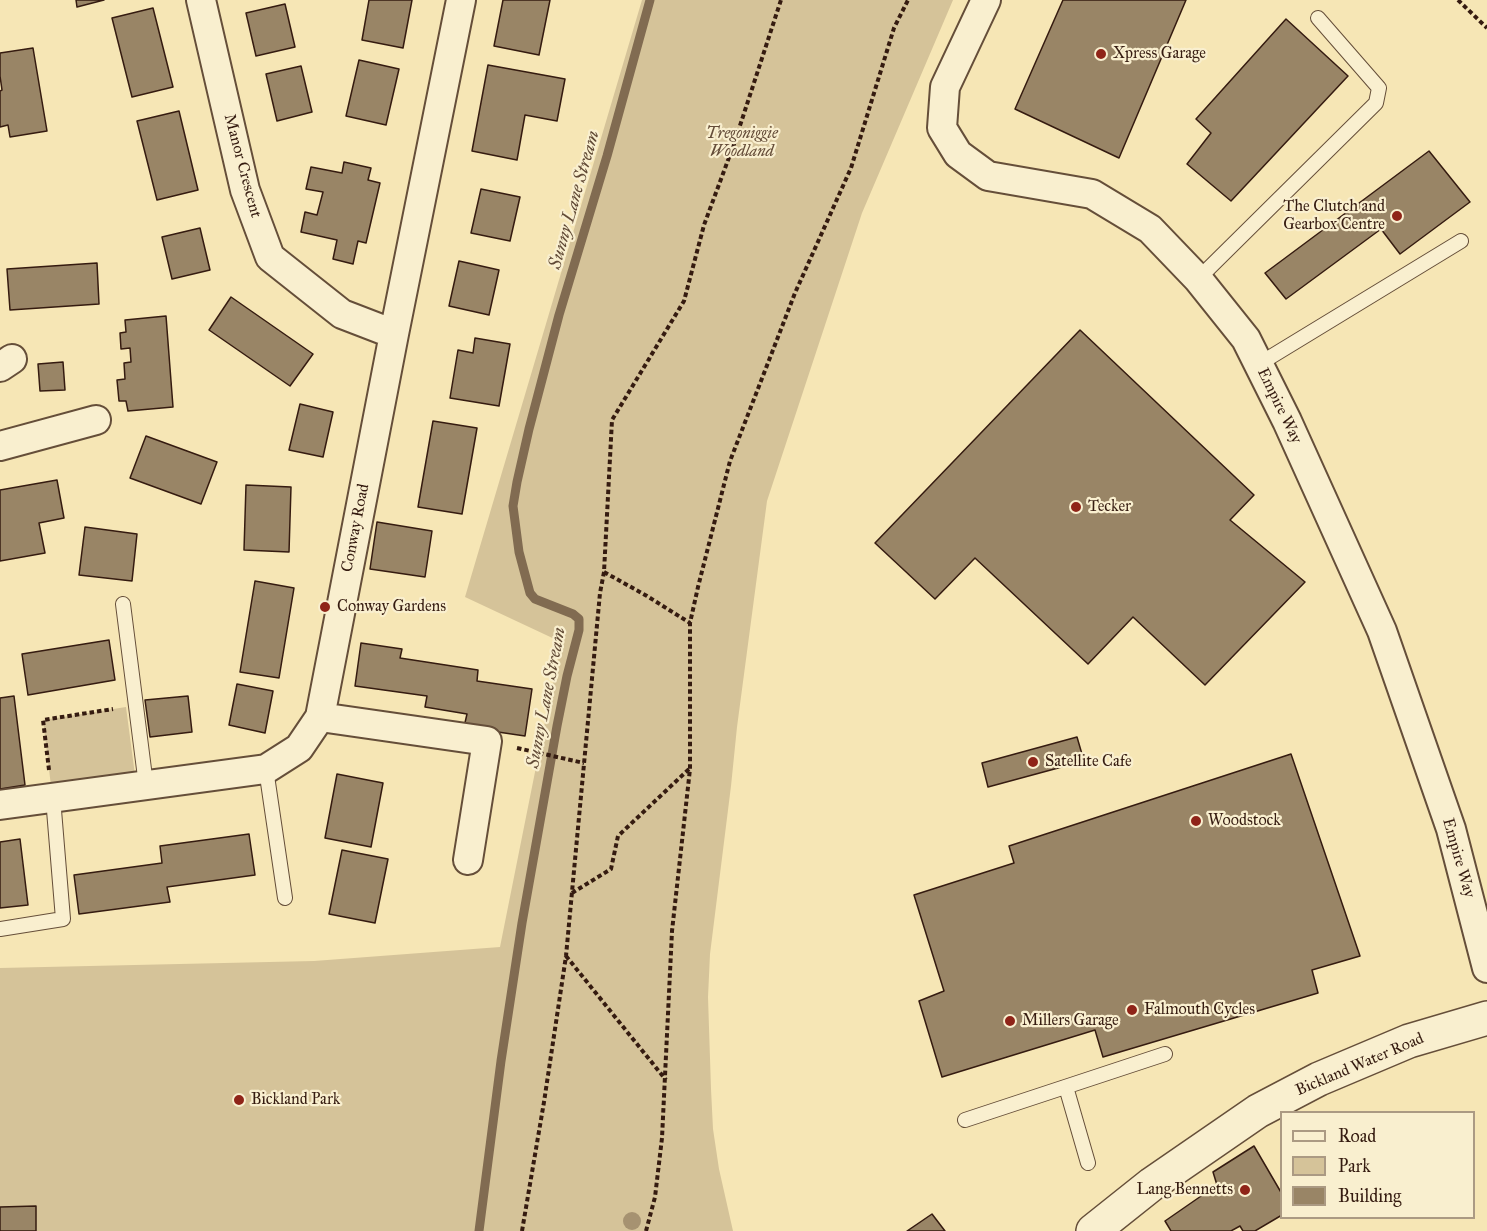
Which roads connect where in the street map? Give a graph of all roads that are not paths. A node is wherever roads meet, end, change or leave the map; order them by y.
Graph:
1 (201, 0) edge
2 (461, 0) edge
3 (986, 0) edge
4 (1318, 18) dead end
5 (1461, 241) dead end
6 (1198, 279) junction
7 (394, 334) junction
8 (1259, 364) junction
9 (96, 420) dead end
10 (0, 446) edge
11 (123, 604) dead end
12 (320, 717) junction
13 (266, 769) junction
14 (146, 785) junction
15 (53, 798) junction
16 (0, 805) edge
17 (468, 860) dead end
18 (285, 898) dead end
19 (0, 929) edge
20 (1487, 968) edge
21 (1487, 1018) edge
22 (1165, 1054) dead end
23 (1066, 1087) junction
24 (965, 1120) dead end
25 (1088, 1163) dead end
26 (1093, 1231) edge

1 - 7 street, Manor Crescent
2 - 7 street, Conway Road
3 - 6 street, Empire Way
4 - 6 lane
5 - 8 lane
6 - 8 street, Empire Way
7 - 12 street, Conway Road
8 - 20 street, Empire Way
9 - 10 street
11 - 14 lane
12 - 13 street, Conway Road
12 - 17 street
13 - 14 street, Conway Road
13 - 18 lane
14 - 15 street, Conway Road
15 - 16 street, Conway Road
15 - 19 lane
21 - 26 street, Bickland Water Road
22 - 23 lane
23 - 24 lane
23 - 25 lane

